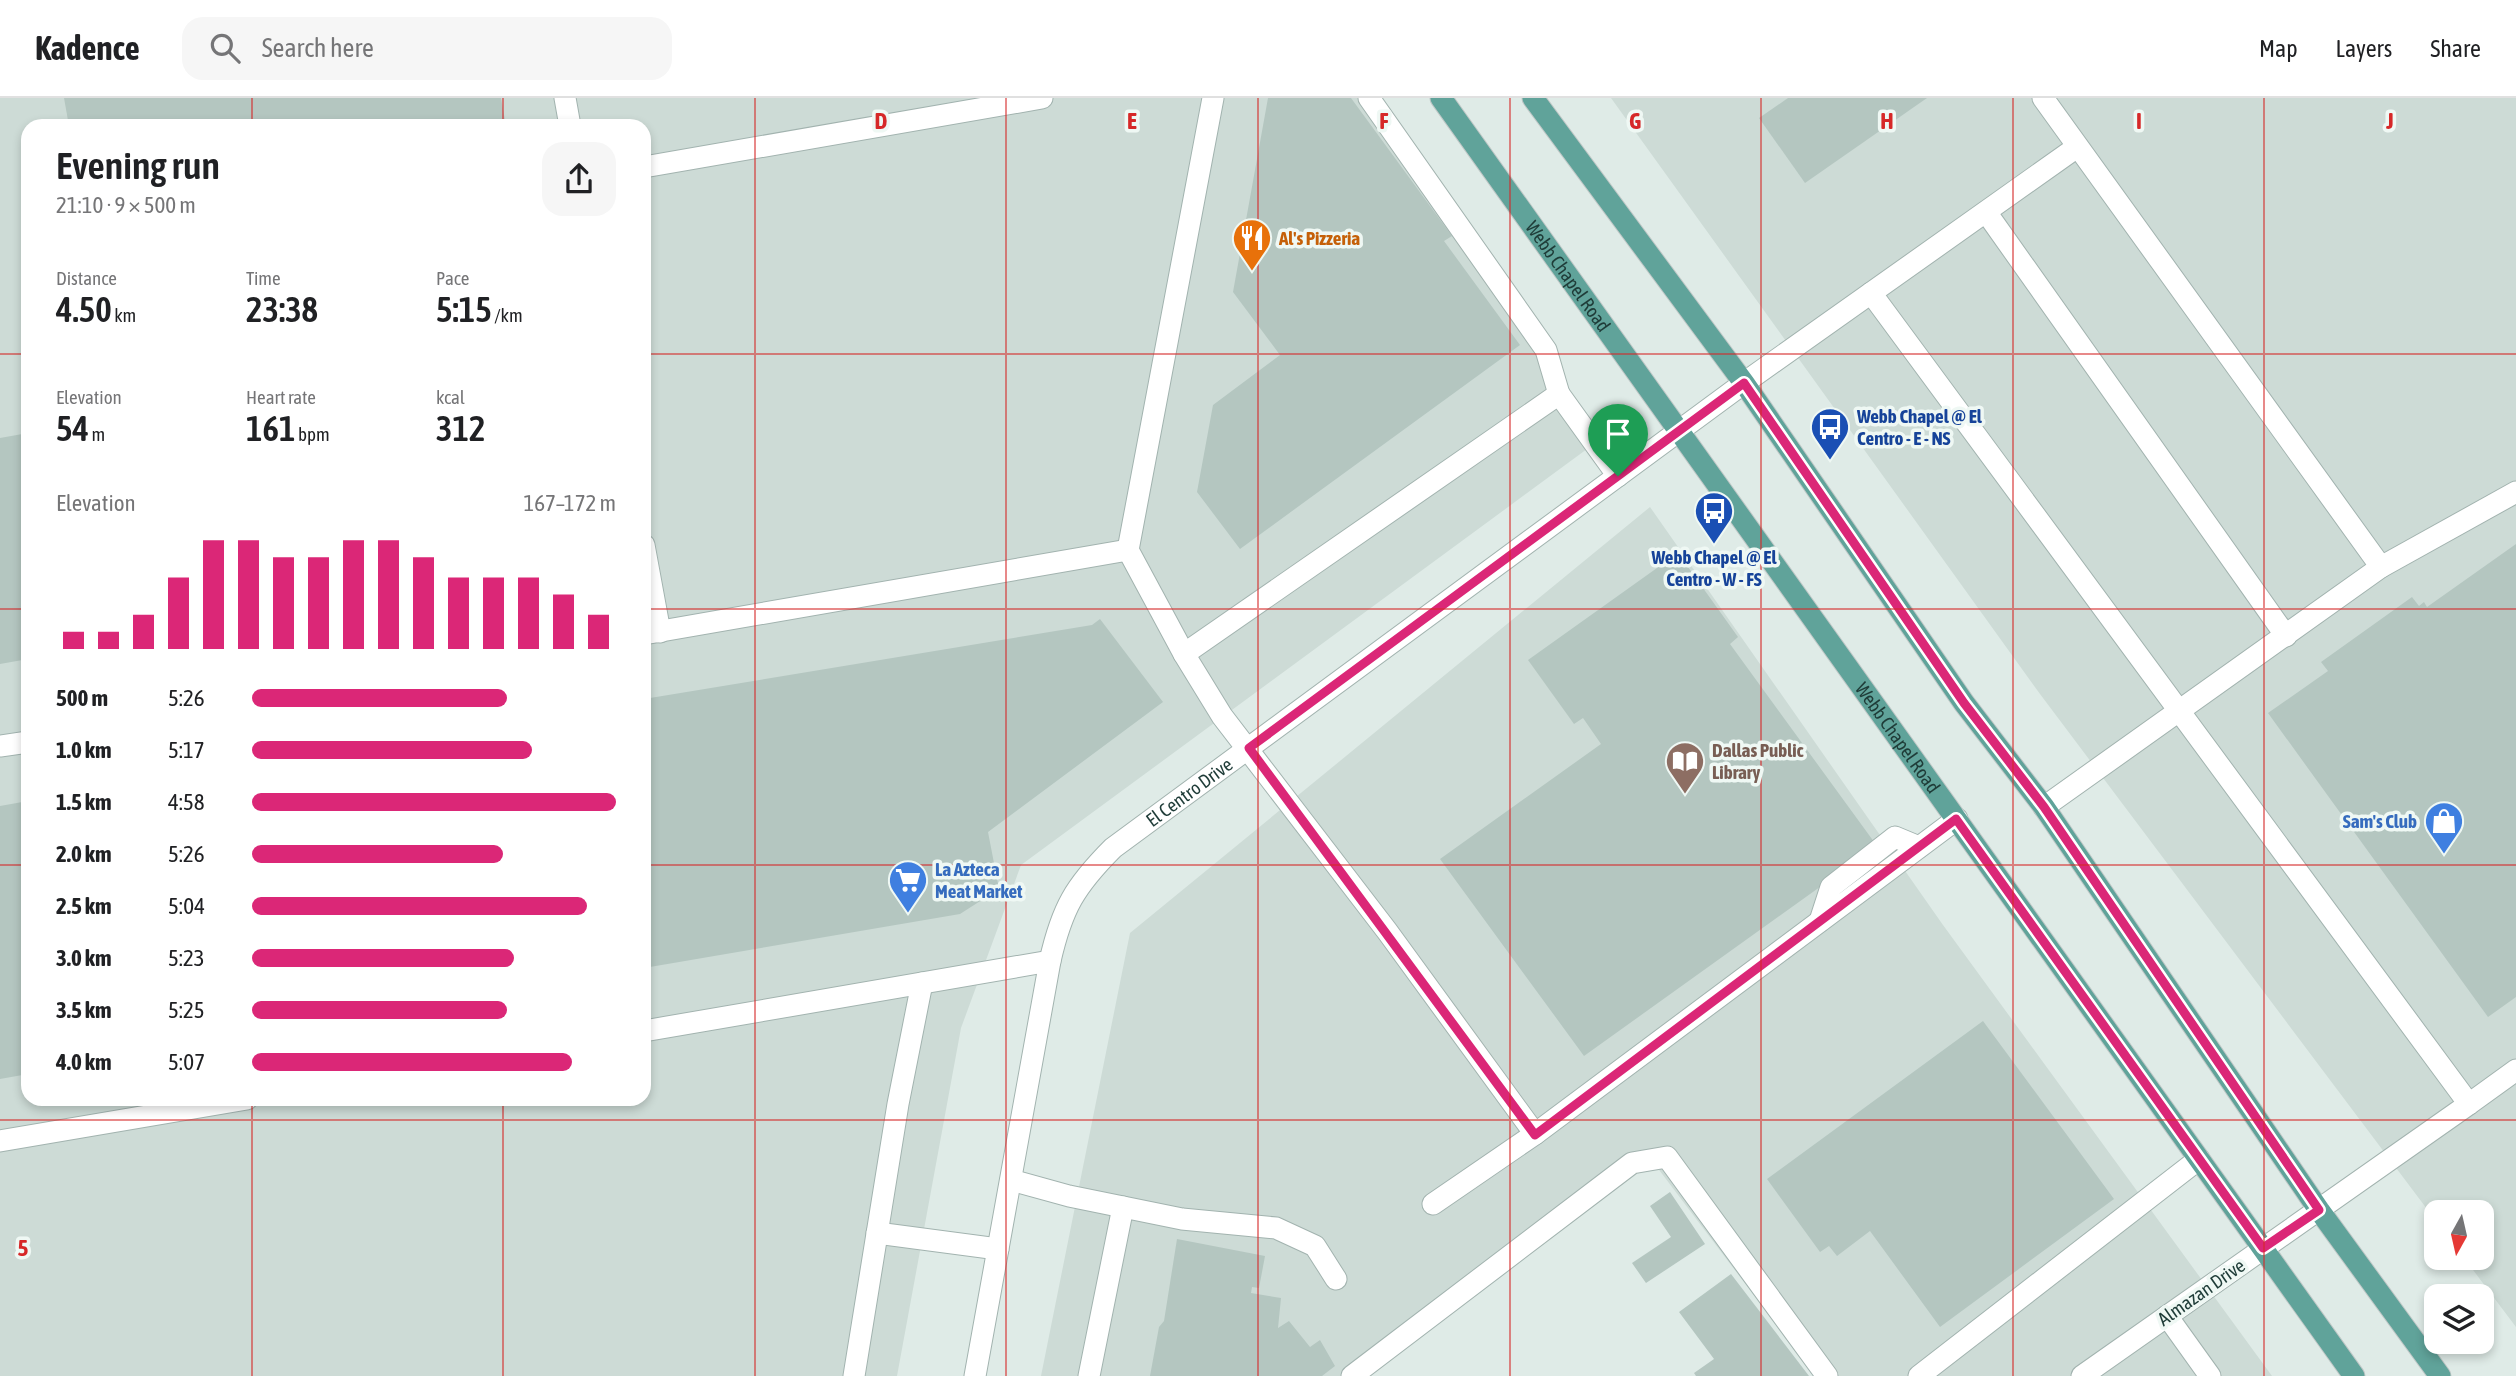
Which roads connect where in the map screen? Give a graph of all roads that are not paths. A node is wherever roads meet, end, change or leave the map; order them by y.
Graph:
1 (565, 98) edge
2 (1042, 98) edge
3 (1213, 98) edge
4 (1369, 98) edge
5 (1441, 98) edge
6 (1533, 98) edge
7 (2043, 98) edge
8 (569, 119) edge
9 (2077, 147) junction
10 (651, 166) edge
11 (1986, 212) junction
12 (1871, 293) junction
13 (1744, 383) junction
14 (1559, 394) junction
15 (1679, 430) junction
16 (1618, 476) junction
17 (2516, 492) edge
18 (1128, 550) junction
19 (2381, 568) junction
20 (652, 633) edge
21 (2286, 636) junction
22 (1184, 654) junction
23 (2179, 710) junction
24 (21, 743) edge
25 (0, 747) edge
26 (1249, 748) junction
27 (2044, 807) junction
28 (1956, 819) junction
29 (1049, 961) junction
30 (922, 983) junction
31 (651, 1030) edge
32 (2516, 1070) edge
33 (2469, 1104) junction
34 (207, 1106) edge
35 (1535, 1135) junction
36 (0, 1142) edge
37 (2199, 1159) junction
38 (1011, 1180) junction
39 (1433, 1204) dead end
40 (1123, 1207) junction
41 (2319, 1210) junction
42 (877, 1233) junction
43 (2263, 1248) junction
44 (999, 1249) junction
45 (1336, 1279) dead end
46 (2167, 1316) junction
47 (854, 1376) edge
48 (975, 1376) edge
49 (1089, 1376) edge
50 (1352, 1376) edge
51 (1828, 1376) edge
52 (1919, 1376) edge
53 (2082, 1376) edge
54 (2210, 1376) edge
55 (2354, 1376) edge
56 (2440, 1376) edge

1 - 8 street
2 - 10 street
3 - 18 street
4 - 14 street
5 - 15 main road, Webb Chapel Road
6 - 13 main road
7 - 9 street
9 - 11 street, El Centro Drive
9 - 19 street
11 - 12 street, El Centro Drive
11 - 21 street
12 - 13 street, El Centro Drive
12 - 23 street
13 - 15 street, El Centro Drive
13 - 27 main road
14 - 16 street
14 - 22 street
15 - 16 street, El Centro Drive
15 - 28 main road, Webb Chapel Road
16 - 26 street, El Centro Drive
17 - 19 street
18 - 20 street
18 - 22 street
19 - 21 street
21 - 23 street
22 - 26 street
23 - 27 street
23 - 33 street
24 - 25 street
26 - 29 street, El Centro Drive
26 - 35 street
27 - 41 main road
28 - 35 street
28 - 37 main road, Webb Chapel Road
29 - 30 street
29 - 38 street, El Centro Drive
30 - 31 street
30 - 42 street
32 - 33 street, Almazan Drive
33 - 41 street, Almazan Drive
34 - 36 street
35 - 39 street
37 - 43 main road, Webb Chapel Road
37 - 52 street
38 - 40 street
38 - 44 street, El Centro Drive
40 - 45 street
40 - 49 street
41 - 43 street, Almazan Drive
41 - 56 main road
42 - 44 street
42 - 47 street
43 - 46 street, Almazan Drive
43 - 55 main road, Webb Chapel Road
44 - 48 street, El Centro Drive
46 - 53 street, Almazan Drive
46 - 54 street
50 - 51 street

